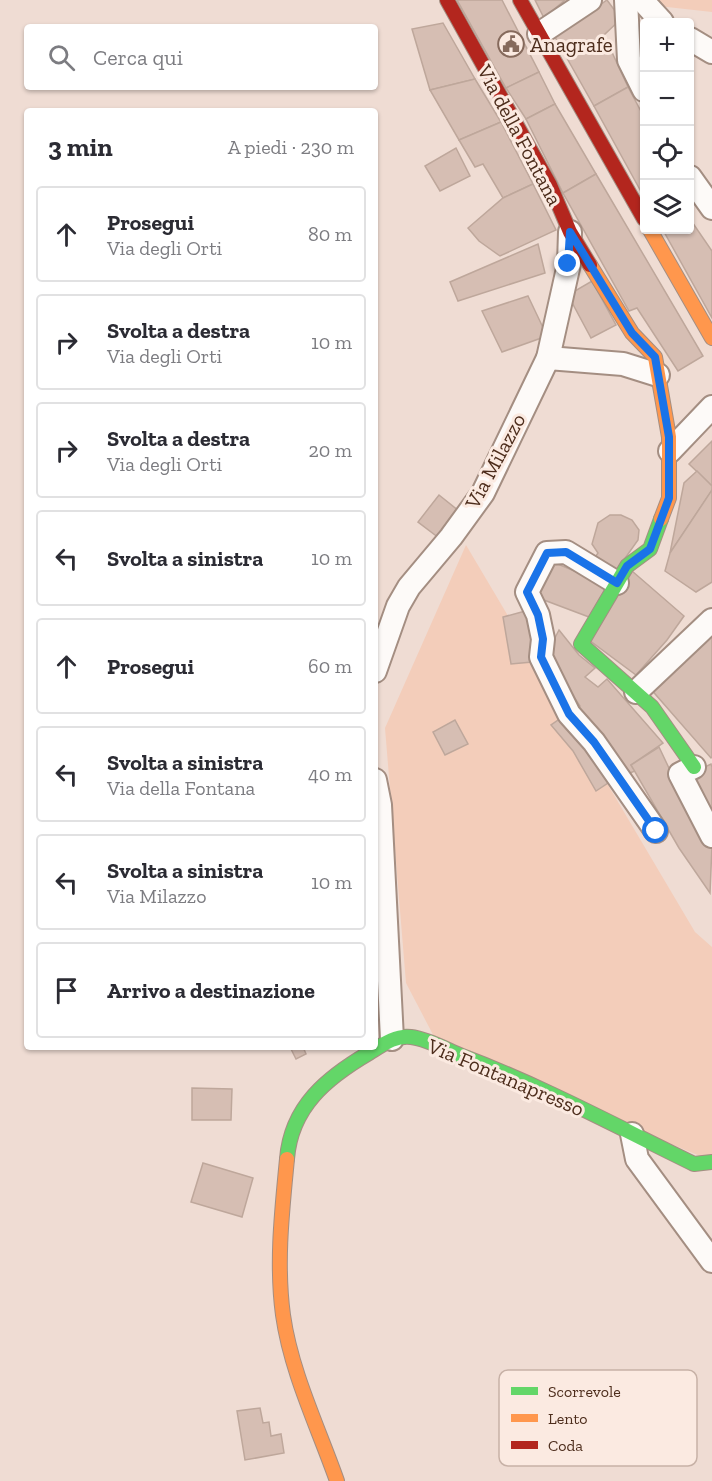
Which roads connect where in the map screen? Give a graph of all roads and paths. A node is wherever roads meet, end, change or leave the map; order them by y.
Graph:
1 (447, 0) edge
2 (520, 0) edge
3 (590, 0) edge
4 (626, 0) edge
5 (642, 0) edge
6 (658, 18) edge
7 (539, 34) junction
8 (694, 41) edge
9 (712, 52) edge
10 (640, 81) edge
11 (692, 180) edge
12 (712, 208) edge
13 (640, 210) edge
14 (570, 232) junction
15 (652, 234) edge
16 (712, 338) edge
17 (548, 358) junction
18 (656, 366) junction
19 (712, 407) edge
20 (670, 451) junction
21 (617, 583) junction
22 (712, 620) edge
23 (378, 663) edge
24 (636, 692) junction
25 (694, 768) joint
26 (378, 796) edge
27 (656, 831) dead end
28 (712, 836) edge
29 (392, 1039) junction
30 (378, 1047) edge
31 (374, 1050) edge
32 (632, 1134) junction
33 (712, 1162) edge
34 (712, 1261) edge
35 (337, 1481) edge

1 - 14 street, Via della Fontana
2 - 7 street
3 - 7 street
4 - 10 street
5 - 6 street
7 - 13 street
8 - 9 street
11 - 12 street
14 - 17 street, Via Milazzo
14 - 18 street, Via della Fontana
15 - 16 street
17 - 18 street
17 - 23 street, Via Milazzo
18 - 20 street
19 - 20 street
20 - 21 street
21 - 24 street
21 - 27 street
22 - 24 street
24 - 25 street
25 - 28 street
26 - 29 street
29 - 30 street
29 - 32 street, Via Fontanapresso
31 - 35 street
32 - 33 street, Via Fontanapresso
32 - 34 street

